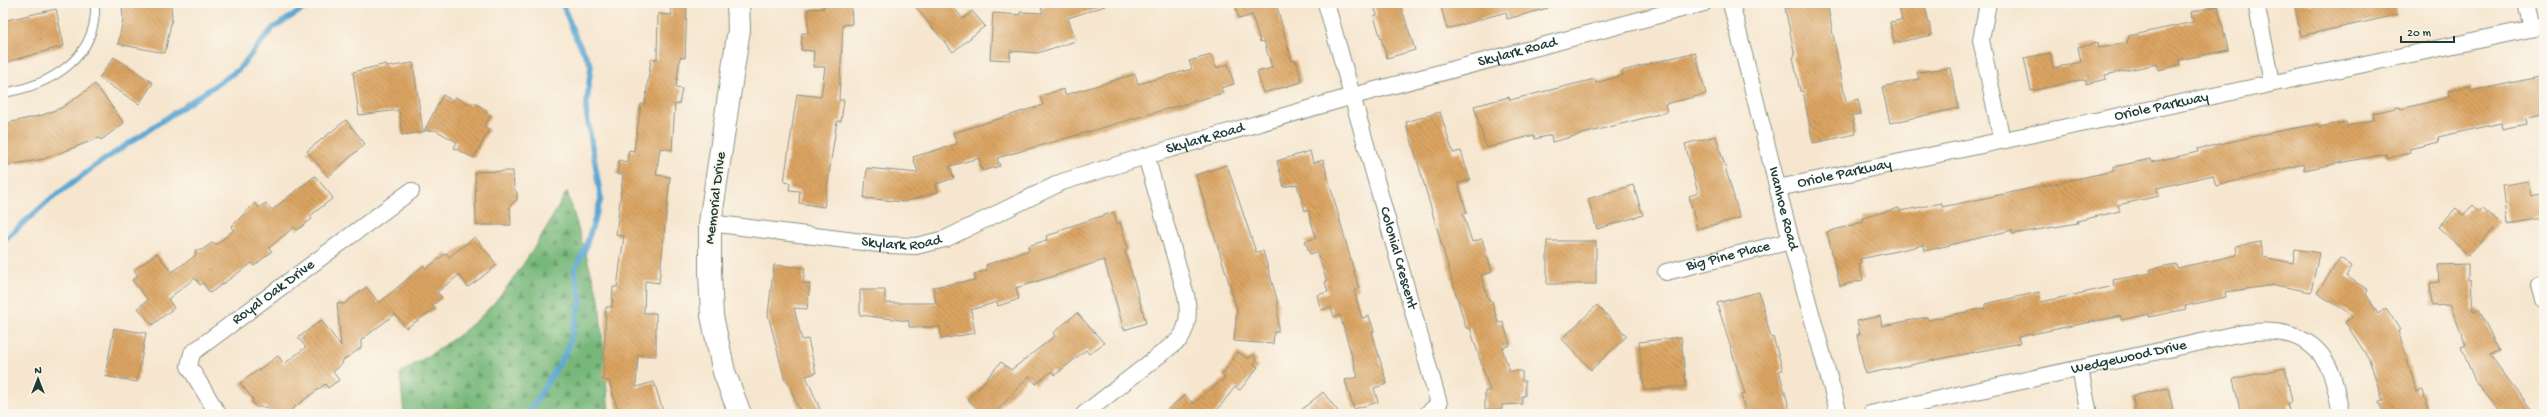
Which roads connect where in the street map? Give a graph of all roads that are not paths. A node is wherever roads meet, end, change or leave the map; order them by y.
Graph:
1 (94, 3) edge
2 (738, 3) edge
3 (1326, 3) edge
4 (1704, 3) edge
5 (1731, 3) edge
6 (1988, 3) edge
7 (2256, 3) edge
8 (2526, 3) edge
9 (2538, 27) edge
10 (2272, 82) junction
11 (3, 93) edge
12 (1353, 96) junction
13 (2002, 141) junction
14 (1146, 156) junction
15 (1778, 188) junction
16 (411, 191) dead end
17 (710, 223) junction
18 (1791, 242) junction
19 (1666, 272) dead end
20 (2080, 369) junction
21 (218, 414) edge
22 (740, 414) edge
23 (1084, 414) edge
24 (1427, 414) edge
25 (1839, 414) edge
26 (1870, 414) edge
27 (2089, 414) edge
28 (2341, 414) edge

1 - 11 lane
2 - 17 main road, Memorial Drive
3 - 12 street
4 - 12 street, Skylark Road
5 - 15 street, Ivanhoe Road
6 - 13 street
7 - 10 street
8 - 9 street
9 - 10 street, Oriole Parkway
10 - 13 street, Oriole Parkway
12 - 14 street, Skylark Road
12 - 24 street, Colonial Crescent
13 - 15 street, Oriole Parkway
14 - 17 street, Skylark Road
14 - 23 street
15 - 18 street, Ivanhoe Road
16 - 21 street, Royal Oak Drive
17 - 22 main road, Memorial Drive
18 - 19 street, Big Pine Place
18 - 25 street, Ivanhoe Road
20 - 26 street, Wedgewood Drive
20 - 27 street
20 - 28 street, Wedgewood Drive

